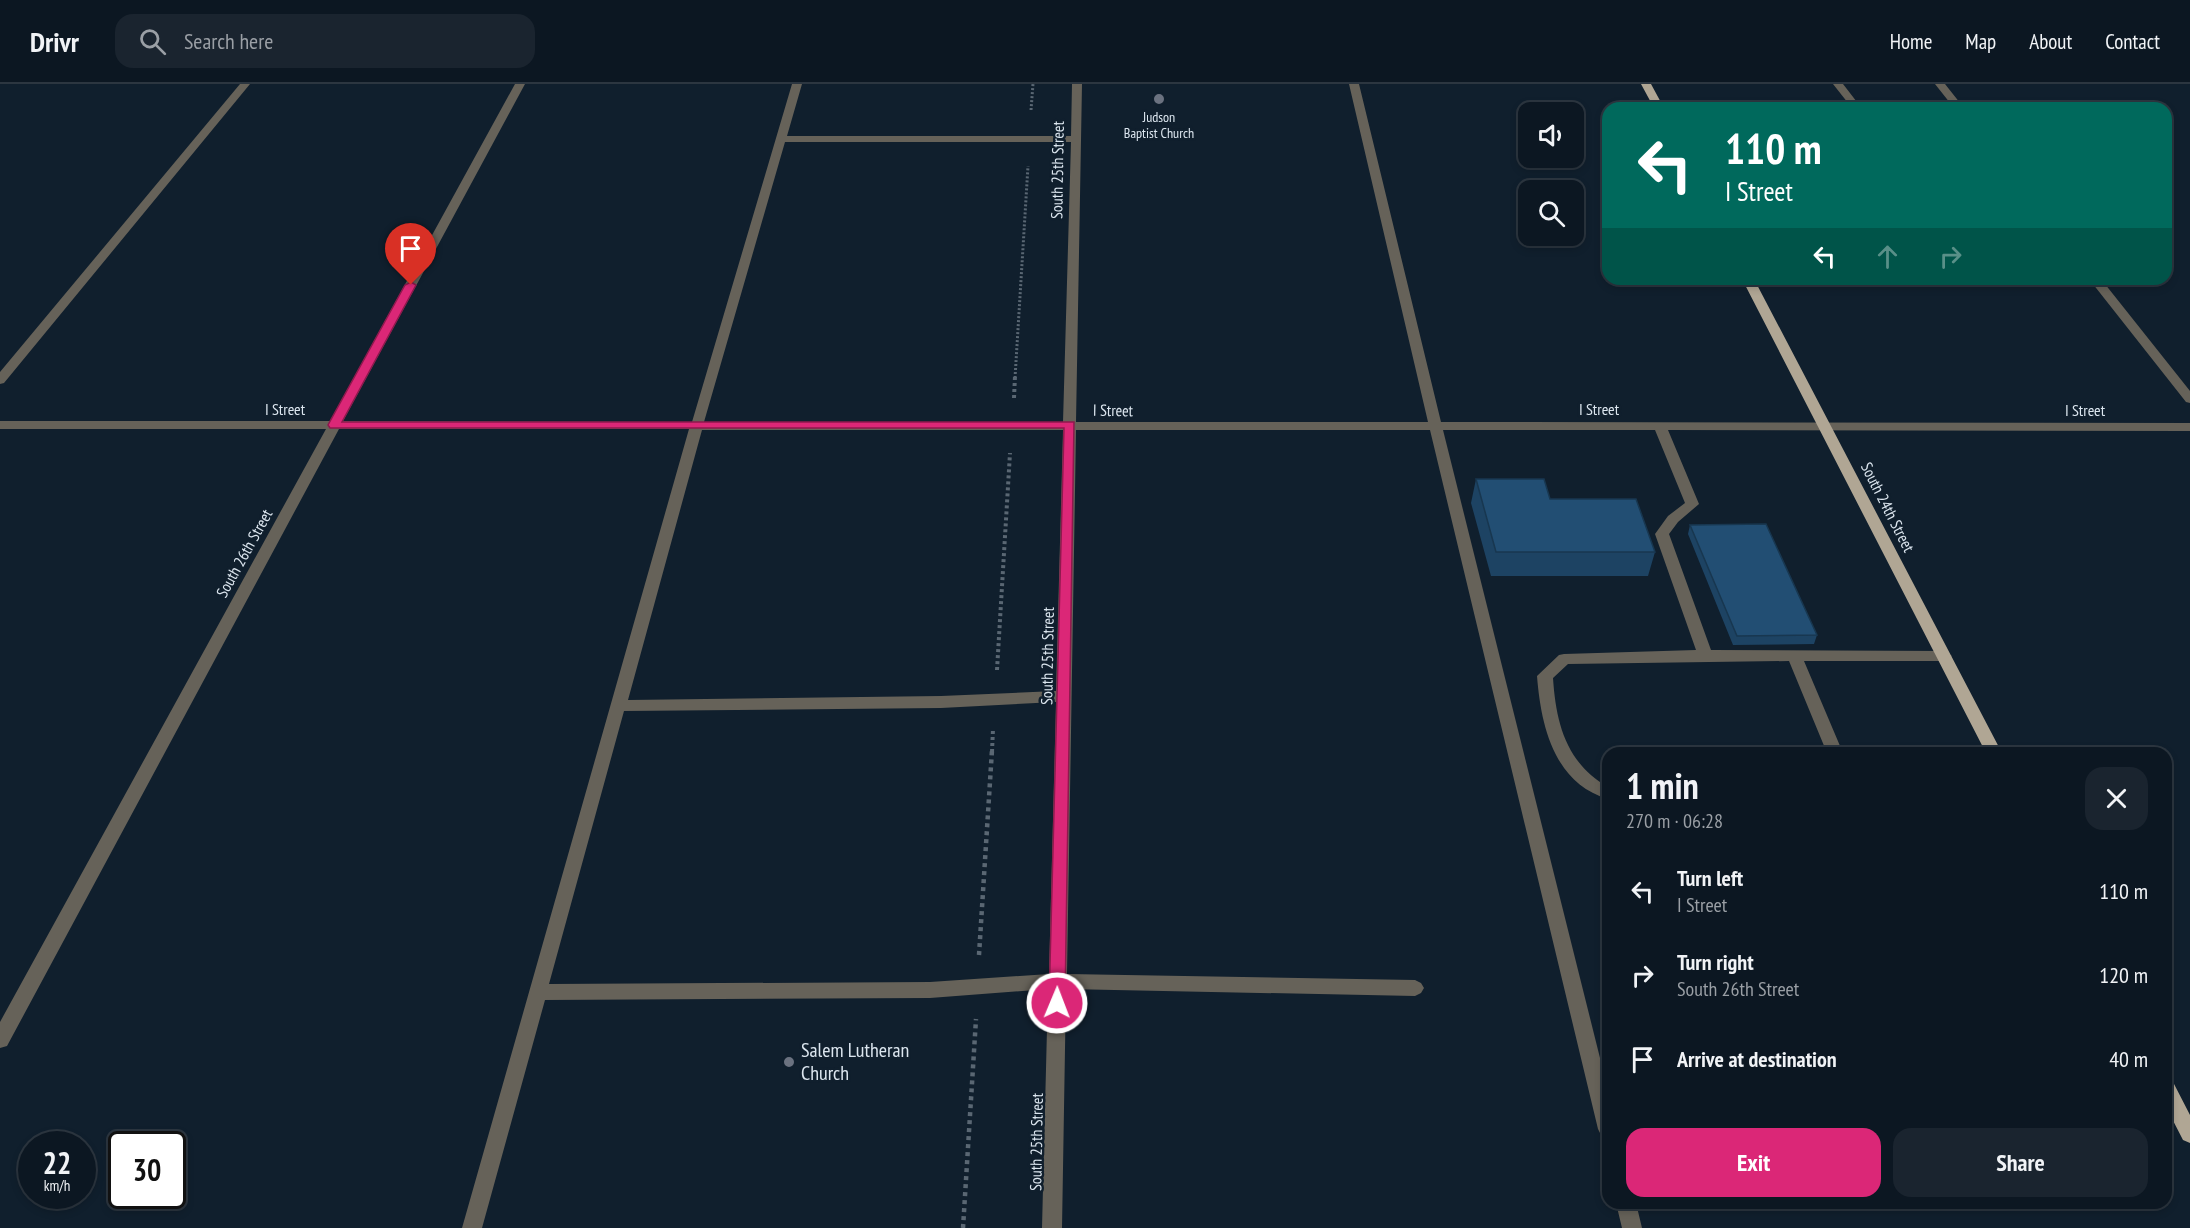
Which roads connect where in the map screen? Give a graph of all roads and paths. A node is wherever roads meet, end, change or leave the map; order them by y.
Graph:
1 (245, 84) edge
2 (520, 84) edge
3 (797, 84) edge
4 (1033, 84) edge
5 (1077, 84) edge
6 (1354, 84) edge
7 (1646, 84) edge
8 (1838, 84) edge
9 (1940, 84) edge
10 (1656, 102) edge
11 (1851, 102) edge
12 (1954, 102) edge
13 (781, 139) junction
14 (1029, 139) junction
15 (1075, 139) junction
16 (1751, 285) edge
17 (2100, 285) edge
18 (0, 380) edge
19 (2190, 399) edge
20 (0, 425) edge
21 (334, 425) junction
22 (697, 425) junction
23 (1012, 425) junction
24 (1070, 425) junction
25 (1435, 425) junction
26 (1659, 425) junction
27 (1824, 425) junction
28 (2190, 426) edge
29 (1705, 655) junction
30 (1794, 655) junction
31 (1944, 656) junction
32 (1064, 696) junction
33 (995, 699) junction
34 (618, 706) junction
35 (1832, 747) edge
36 (1991, 747) edge
37 (1602, 789) edge
38 (1058, 981) junction
39 (977, 987) junction
40 (1415, 988) dead end
41 (538, 992) junction
42 (0, 1040) edge
43 (2172, 1100) edge
44 (1602, 1106) edge
45 (2190, 1134) edge
46 (1627, 1209) edge
47 (472, 1228) edge
48 (963, 1228) edge
49 (1052, 1228) edge
50 (1632, 1228) edge

1 - 18 street
2 - 21 street, South 26th Street
3 - 13 street
4 - 14 path
5 - 15 street, South 25th Street
6 - 25 street
7 - 10 main road
8 - 11 street
9 - 12 street
13 - 14 street
13 - 22 street
14 - 15 street
14 - 23 path
15 - 24 street, South 25th Street
16 - 27 main road, South 24th Street
17 - 19 street
20 - 21 street, I Street
21 - 22 street, I Street
21 - 42 street, South 26th Street
22 - 23 street, I Street
22 - 34 street
23 - 24 street, I Street
23 - 33 path
24 - 25 street, I Street
24 - 32 street, South 25th Street
25 - 26 street, I Street
25 - 44 street
26 - 27 street, I Street
26 - 29 street
27 - 28 street, I Street
27 - 31 main road, South 24th Street
29 - 30 street
29 - 37 street
30 - 31 street
30 - 35 street
31 - 36 main road, South 24th Street
32 - 33 street
32 - 38 street, South 25th Street
33 - 34 street
33 - 39 path
34 - 41 street
38 - 39 street
38 - 40 street
38 - 49 street, South 25th Street
39 - 41 street
39 - 48 path
41 - 47 street
43 - 45 main road
46 - 50 street

